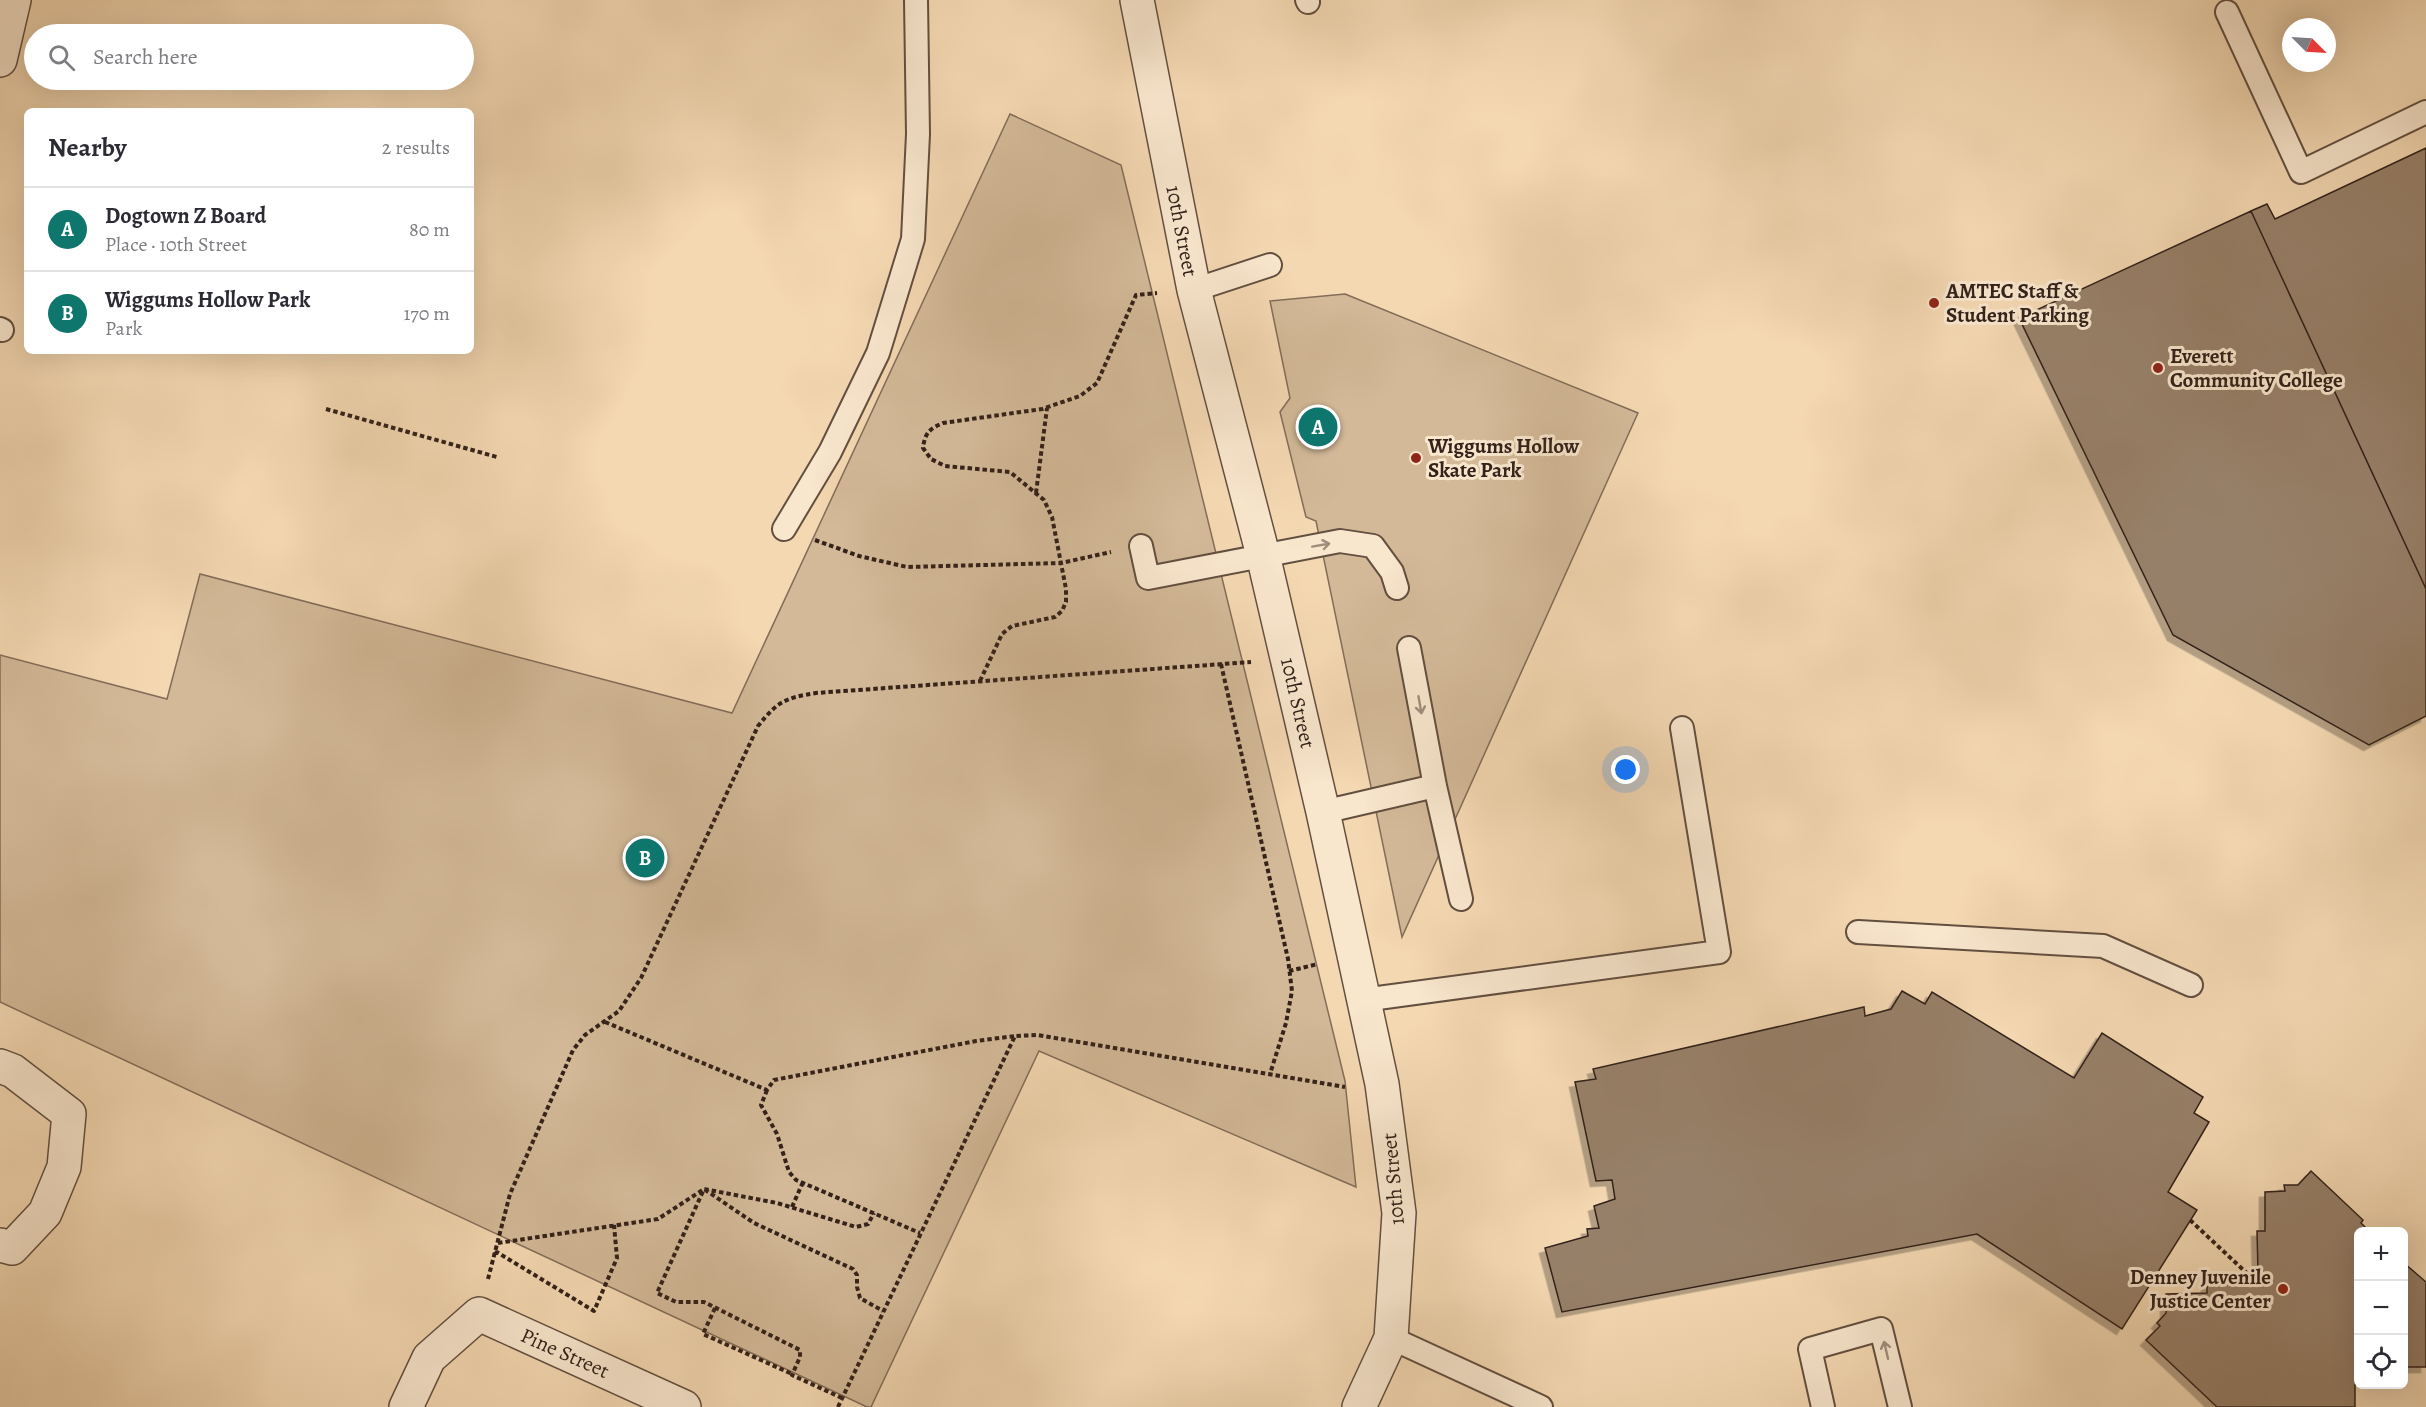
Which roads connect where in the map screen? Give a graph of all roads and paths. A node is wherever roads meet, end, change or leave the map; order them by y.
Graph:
1 (14, 0) edge
2 (916, 0) edge
3 (1137, 0) edge
4 (2227, 12) dead end
5 (0, 60) edge
6 (2426, 112) edge
7 (1270, 265) dead end
8 (1194, 290) junction
9 (1047, 408) junction
10 (326, 409) dead end
11 (497, 457) dead end
12 (1036, 493) junction
13 (784, 529) joint
14 (1141, 546) joint
15 (1263, 555) junction
16 (1061, 563) junction
17 (1397, 588) dead end
18 (1409, 648) dead end
19 (1287, 659) junction
20 (1221, 664) junction
21 (980, 681) junction
22 (1682, 729) dead end
23 (1435, 786) junction
24 (1323, 812) junction
25 (1461, 899) dead end
26 (1858, 932) dead end
27 (2191, 985) dead end
28 (1363, 1000) junction
29 (604, 1021) junction
30 (1015, 1036) junction
31 (0, 1066) edge
32 (1270, 1074) junction
33 (767, 1090) junction
34 (1383, 1093) junction
35 (803, 1182) junction
36 (704, 1189) junction
37 (792, 1207) junction
38 (874, 1213) junction
39 (2190, 1220) dead end
40 (614, 1225) junction
41 (920, 1233) junction
42 (498, 1243) junction
43 (0, 1245) edge
44 (495, 1251) junction
45 (2252, 1278) dead end
46 (715, 1308) junction
47 (884, 1311) junction
48 (479, 1314) junction
49 (1391, 1338) junction
50 (792, 1374) junction
51 (842, 1398) junction
52 (406, 1407) edge
53 (684, 1407) edge
54 (838, 1407) edge
55 (1359, 1407) edge
56 (1541, 1407) edge
57 (1823, 1407) edge
58 (1899, 1407) edge

1 - 5 street
2 - 13 lane
3 - 8 street, 10th Street
4 - 6 lane
7 - 8 lane
8 - 9 path
8 - 15 street, 10th Street
9 - 12 path
9 - 12 path
10 - 11 path
12 - 16 path
13 - 16 path
14 - 15 lane
14 - 16 path
15 -> 17 lane
15 - 19 street, 10th Street
16 - 21 path
18 -> 23 lane
19 - 20 path
19 - 24 street, 10th Street
20 - 21 path
20 - 32 path
21 - 29 path
22 - 28 lane
23 - 24 lane
23 - 25 lane
24 - 28 street, 10th Street
26 - 27 lane
28 - 34 street, 10th Street
29 - 33 path
29 - 42 path
30 - 32 path
30 - 33 path
30 - 41 path
31 - 43 street
32 - 34 path
33 - 35 path
34 - 49 street, 10th Street
35 - 37 path
35 - 38 path
36 - 37 path
36 - 40 path
36 - 46 path
36 - 47 path
37 - 38 path
38 - 41 path
39 - 45 path
40 - 42 path
40 - 44 path
41 - 47 path
42 - 44 path
44 - 48 path
46 - 50 path
46 - 50 path
47 - 51 path
48 - 52 street
48 - 53 street, Pine Street
49 - 55 street, 10th Street
49 - 56 lane
50 - 51 path
51 - 54 path
58 -> 57 lane

